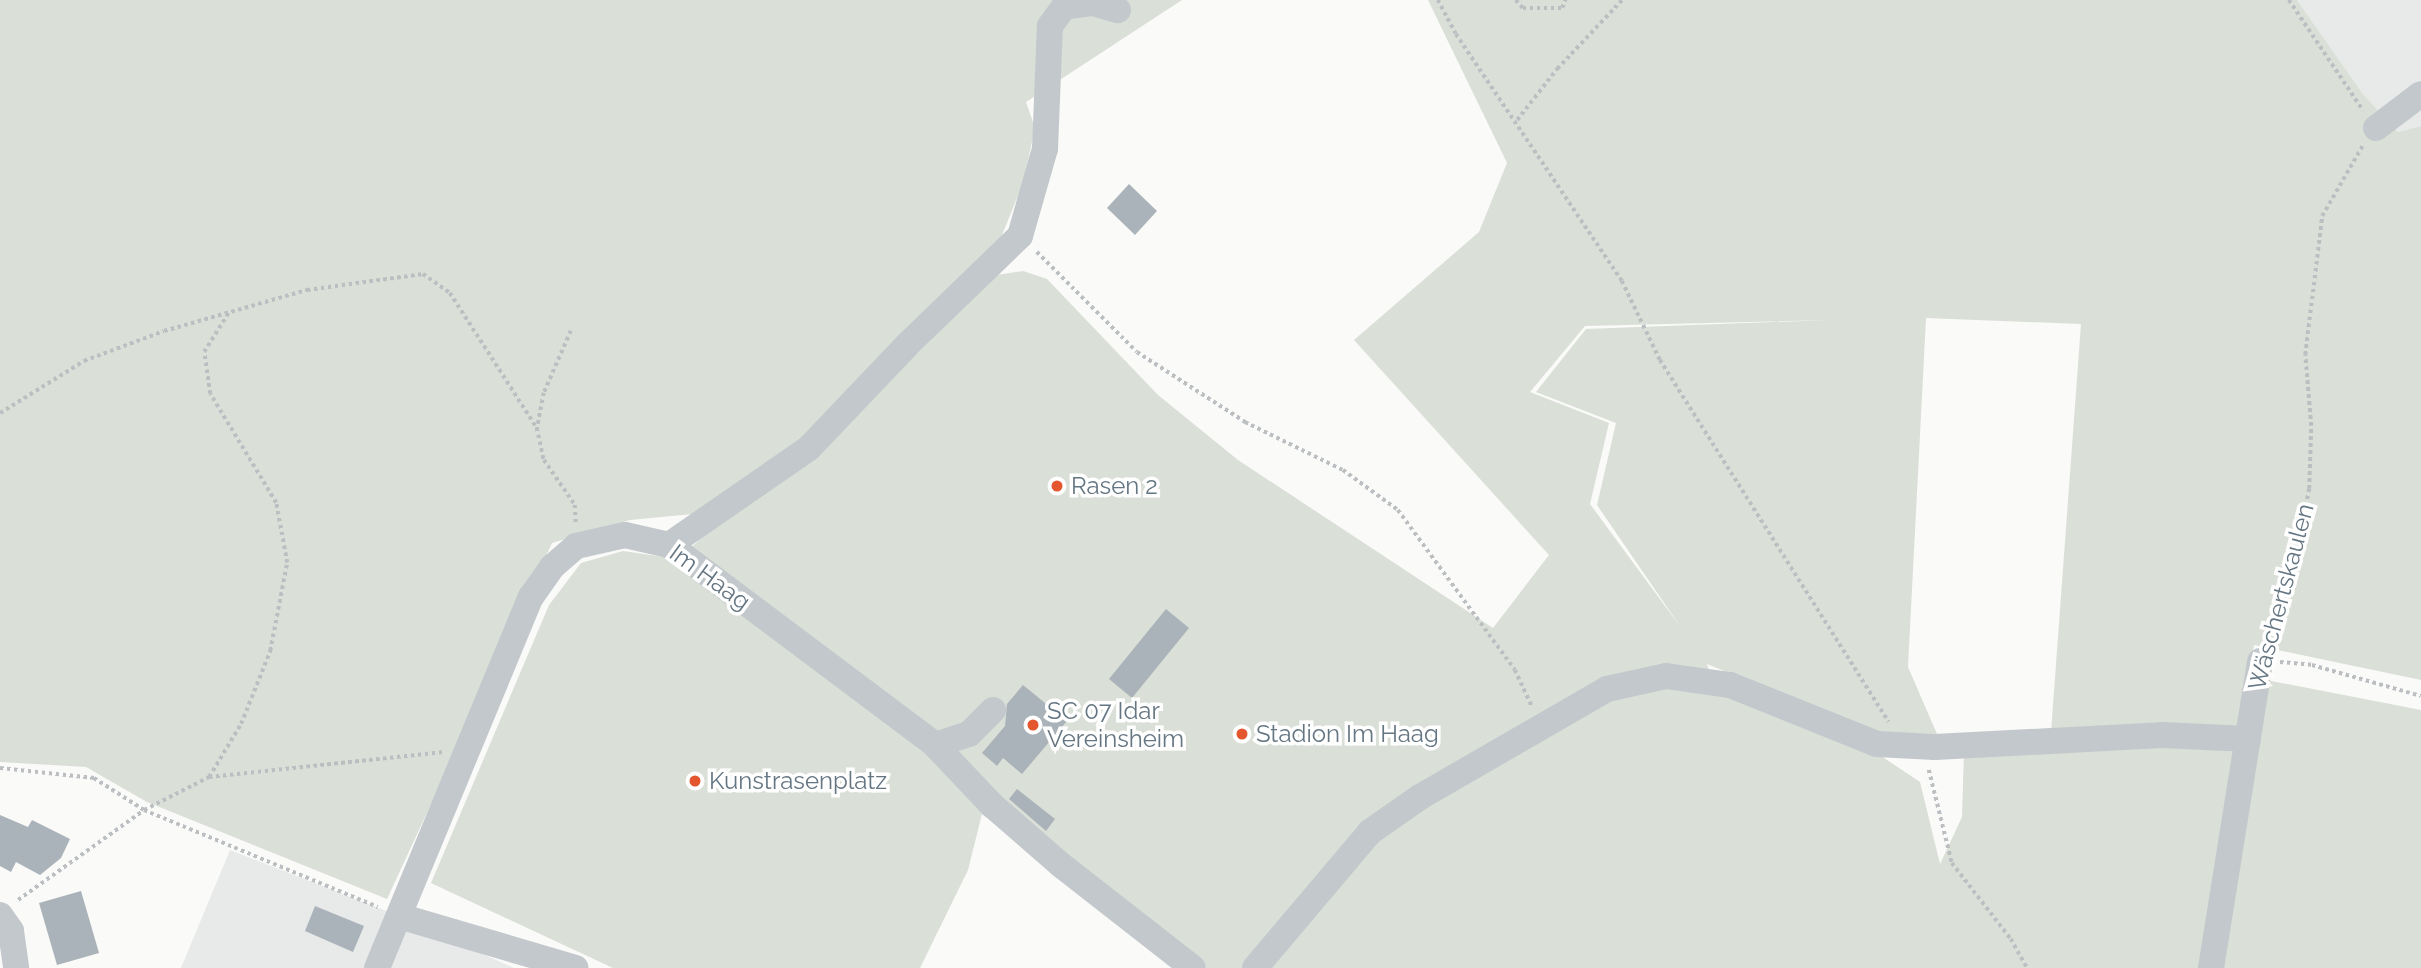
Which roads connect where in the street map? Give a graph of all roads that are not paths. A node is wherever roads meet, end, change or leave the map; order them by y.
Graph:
1 (1118, 10) dead end
2 (2421, 94) edge
3 (2375, 128) road end
4 (669, 545) junction
5 (2260, 660) road end
6 (993, 710) dead end
7 (2248, 739) junction
8 (935, 745) junction
9 (6, 910) edge
10 (399, 916) junction
11 (16, 968) edge
12 (377, 968) edge
13 (576, 968) edge
14 (1193, 968) edge
15 (1255, 968) edge
16 (2211, 968) edge

1 - 4 street
2 - 3 street
4 - 8 street, Im Haag
4 - 10 street, Im Haag
5 - 7 street, Wäschertskaulen
6 - 8 street
7 - 15 street
7 - 16 street, Wäschertskaulen
8 - 14 street, Im Haag
9 - 11 street
10 - 12 street, Im Haag
10 - 13 street

